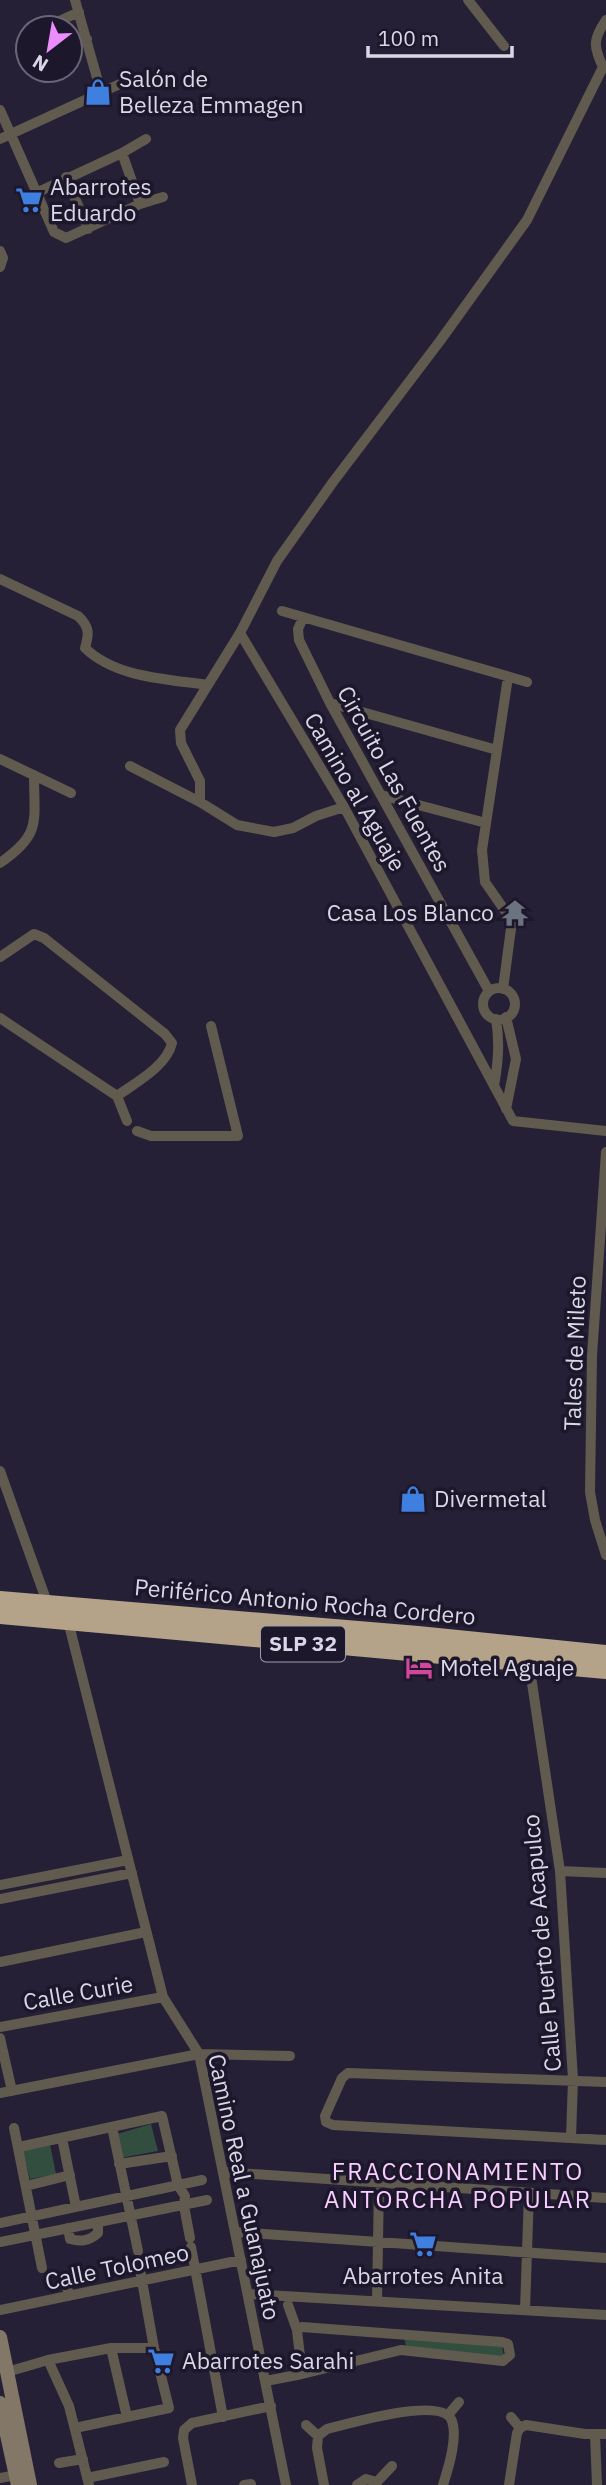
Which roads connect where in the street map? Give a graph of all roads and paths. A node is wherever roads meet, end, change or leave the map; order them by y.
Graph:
1 (75, 0) edge
2 (468, 0) edge
3 (79, 12) junction
4 (75, 14) edge
5 (606, 20) edge
6 (88, 39) junction
7 (84, 40) edge
8 (504, 46) dead end
9 (605, 67) edge
10 (122, 83) dead end
11 (101, 92) junction
12 (0, 110) edge
13 (10, 134) junction
14 (0, 139) edge
15 (146, 139) dead end
16 (122, 153) junction
17 (66, 177) junction
18 (36, 193) junction
19 (163, 197) dead end
20 (140, 204) junction
21 (88, 229) junction
22 (0, 251) edge
23 (0, 267) edge
24 (0, 579) edge
25 (282, 611) dead end
26 (303, 618) junction
27 (240, 633) junction
28 (508, 677) junction
29 (527, 682) dead end
30 (208, 685) junction
31 (330, 703) junction
32 (497, 750) junction
33 (2, 762) edge
34 (130, 766) dead end
35 (34, 775) junction
36 (71, 793) dead end
37 (381, 795) junction
38 (200, 802) junction
39 (344, 807) junction
40 (486, 823) junction
41 (0, 863) edge
42 (0, 957) edge
43 (503, 989) junction
44 (489, 991) junction
45 (0, 1018) edge
46 (501, 1018) junction
47 (211, 1026) dead end
48 (499, 1059) junction
49 (516, 1059) junction
50 (494, 1086) junction
51 (117, 1096) junction
52 (506, 1109) junction
53 (127, 1121) dead end
54 (136, 1131) dead end
55 (606, 1131) edge
56 (606, 1152) edge
57 (0, 1471) edge
58 (606, 1555) edge
59 (0, 1598) edge
60 (48, 1605) junction
61 (24, 1609) junction
62 (0, 1617) edge
63 (68, 1621) junction
64 (606, 1654) edge
65 (529, 1663) junction
66 (606, 1670) edge
67 (128, 1860) junction
68 (560, 1871) junction
69 (132, 1873) junction
70 (606, 1873) edge
71 (0, 1885) edge
72 (0, 1899) edge
73 (146, 1932) junction
74 (0, 1962) edge
75 (163, 1997) junction
76 (0, 2027) edge
77 (0, 2038) edge
78 (199, 2054) junction
79 (290, 2056) dead end
80 (573, 2079) junction
81 (606, 2082) edge
82 (12, 2091) junction
83 (0, 2093) edge
84 (112, 2127) junction
85 (14, 2128) dead end
86 (62, 2138) junction
87 (571, 2138) junction
88 (606, 2140) edge
89 (19, 2147) junction
90 (172, 2156) junction
91 (119, 2164) junction
92 (224, 2172) junction
93 (70, 2175) junction
94 (202, 2180) dead end
95 (379, 2183) junction
96 (178, 2185) junction
97 (26, 2186) junction
98 (529, 2193) junction
99 (125, 2196) junction
100 (606, 2199) edge
101 (207, 2200) dead end
102 (184, 2206) junction
103 (76, 2207) junction
104 (31, 2216) junction
105 (129, 2216) junction
106 (0, 2222) edge
107 (98, 2222) junction
108 (68, 2228) junction
109 (236, 2232) junction
110 (35, 2235) junction
111 (0, 2242) edge
112 (378, 2242) junction
113 (138, 2251) dead end
114 (527, 2252) junction
115 (606, 2258) edge
116 (241, 2260) junction
117 (139, 2264) dead end
118 (42, 2268) dead end
119 (196, 2270) junction
120 (65, 2277) dead end
121 (142, 2281) junction
122 (248, 2294) junction
123 (69, 2296) junction
124 (377, 2300) junction
125 (288, 2305) dead end
126 (0, 2310) edge
127 (525, 2310) junction
128 (606, 2315) edge
129 (297, 2330) junction
130 (401, 2335) junction
131 (0, 2337) edge
132 (111, 2348) junction
133 (154, 2348) junction
134 (401, 2350) junction
135 (48, 2360) junction
136 (7, 2372) junction
137 (302, 2374) junction
138 (265, 2381) junction
139 (459, 2402) dead end
140 (0, 2403) edge
141 (271, 2406) junction
142 (448, 2415) junction
143 (127, 2417) junction
144 (223, 2417) junction
145 (511, 2417) dead end
146 (306, 2425) dead end
147 (75, 2428) junction
148 (520, 2428) junction
149 (606, 2434) edge
150 (595, 2435) junction
151 (318, 2436) junction
152 (83, 2459) junction
153 (164, 2462) dead end
154 (60, 2463) dead end
155 (392, 2466) dead end
156 (0, 2478) edge
157 (17, 2480) edge
158 (88, 2481) edge
159 (376, 2484) edge
160 (30, 2485) edge
161 (192, 2485) edge
162 (286, 2485) edge
163 (324, 2485) edge
164 (356, 2485) edge
165 (443, 2485) edge
166 (509, 2485) edge
167 (597, 2485) edge

1 - 3 street
2 - 8 street
3 - 4 street
3 - 6 street
5 - 9 street
6 - 7 street
6 - 11 street
9 - 27 street
10 - 11 street
11 - 13 street
12 - 13 street
13 - 14 street
13 - 18 street
15 - 16 street
16 - 17 street
16 - 20 street
17 - 18 street
17 - 21 street
18 - 21 street
19 - 20 street
20 - 21 street
22 - 23 street
24 - 30 street
25 - 26 street
26 - 28 street
26 - 31 street, Circuito Las Fuentes
27 - 30 street
27 - 39 street, Camino al Aguaje
28 - 29 street
28 - 32 street, Circuito Las Fuentes
30 - 38 street
31 - 32 street
31 - 37 street, Circuito Las Fuentes
32 - 40 street, Circuito Las Fuentes
33 - 35 street
34 - 38 street
35 - 36 street
35 - 41 street
37 - 40 street
37 - 44 street, Circuito Las Fuentes
38 - 39 street
39 - 50 street, Camino al Aguaje
40 - 43 street, Circuito Las Fuentes
42 - 51 street
43 - 44 street
43 - 46 street
44 - 46 street
45 - 51 street
46 - 48 street
46 - 49 street
47 - 54 street
48 - 49 street
48 - 50 street
49 - 52 street
50 - 52 street, Camino al Aguaje
51 - 53 street
52 - 55 street, Camino al Aguaje
56 - 58 street, Tales de Mileto
57 - 60 street
59 - 61 highway, Periférico Antonio Rocha Cordero / SLP 32
60 - 61 highway, Periférico Antonio Rocha Cordero / SLP 32
60 - 64 highway, Periférico Antonio Rocha Cordero / SLP 32
61 - 62 highway, Periférico Antonio Rocha Cordero / SLP 32
61 - 63 highway, Periférico Antonio Rocha Cordero / SLP 32
63 - 65 highway, Periférico Antonio Rocha Cordero / SLP 32
63 - 67 street, Camino Real a Guanajuato
65 - 66 highway, Periférico Antonio Rocha Cordero / SLP 32
65 - 68 street, Calle Puerto de Acapulco
67 - 69 street, Camino Real a Guanajuato
67 - 71 street
68 - 70 street
68 - 80 street, Calle Puerto de Acapulco
69 - 72 street
69 - 73 street, Camino Real a Guanajuato
73 - 74 street
73 - 75 street, Camino Real a Guanajuato
75 - 76 street, Calle Curie
75 - 78 street, Camino Real a Guanajuato
77 - 82 street
78 - 79 street
78 - 82 street
78 - 92 street, Camino Real a Guanajuato
80 - 81 street
80 - 87 street, Calle Puerto de Acapulco
80 - 87 street
82 - 83 street
84 - 86 street
84 - 90 street
84 - 91 street
85 - 89 street
86 - 89 street
86 - 93 street
87 - 88 street
89 - 97 street
90 - 91 street
90 - 96 street
91 - 99 street
92 - 95 street
92 - 109 street, Camino Real a Guanajuato
93 - 97 street
93 - 103 street
94 - 96 street
95 - 98 street
95 - 112 street
96 - 99 street
96 - 102 street
97 - 104 street
98 - 100 street
98 - 114 street
99 - 103 street
99 - 105 street
101 - 102 street
102 - 105 street
102 - 119 street
103 - 104 street
104 - 106 street
104 - 110 street
105 - 107 street
105 - 113 street
107 - 108 street
107 - 108 street
108 - 110 street
109 - 112 street
109 - 116 street, Camino Real a Guanajuato
110 - 111 street
110 - 118 street
112 - 114 street
112 - 124 street
114 - 115 street
114 - 127 street
116 - 119 street, Calle Tolomeo
116 - 122 street, Camino Real a Guanajuato
117 - 121 street
119 - 121 street, Calle Tolomeo
119 - 144 street
120 - 123 street
121 - 123 street, Calle Tolomeo
121 - 133 street
122 - 124 street
122 - 138 street, Camino Real a Guanajuato
123 - 126 street, Calle Tolomeo
124 - 127 street
125 - 129 street
127 - 128 street
129 - 130 street
129 - 137 street
130 - 134 street
130 - 134 street
131 - 136 street
132 - 133 street
132 - 135 street
132 - 143 street
133 - 143 street
134 - 137 street
135 - 136 street
135 - 147 street
136 - 160 street
137 - 138 street
138 - 141 street, Camino Real a Guanajuato
139 - 142 street
140 - 157 street
141 - 144 street
141 - 162 street, Camino Real a Guanajuato
142 - 151 street
142 - 165 street
143 - 147 street
144 - 161 street
145 - 148 street
146 - 151 street
147 - 152 street
148 - 150 street
148 - 166 street
149 - 150 street
150 - 167 street
151 - 163 street
152 - 154 street
152 - 158 street
153 - 158 street
155 - 159 street
156 - 157 street
159 - 164 street

